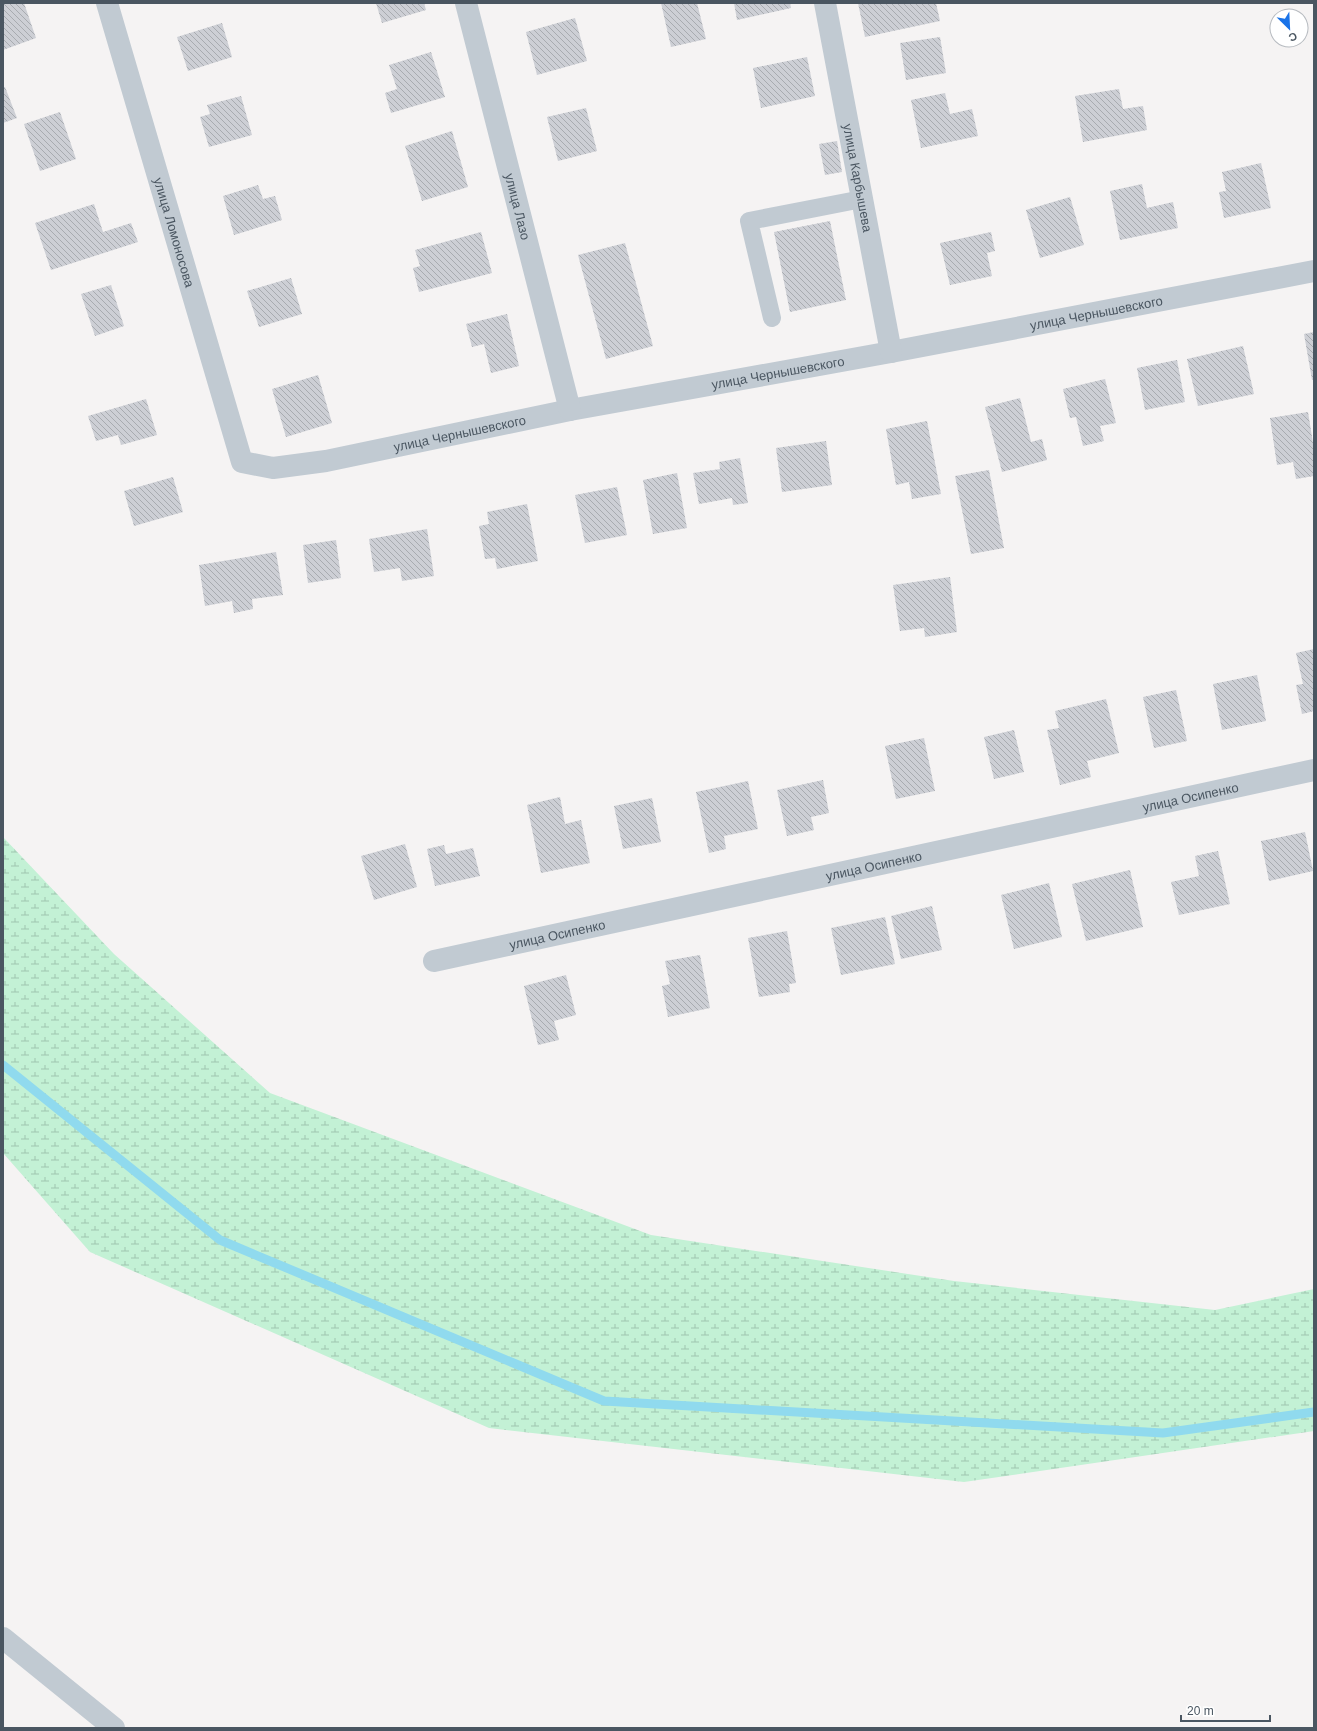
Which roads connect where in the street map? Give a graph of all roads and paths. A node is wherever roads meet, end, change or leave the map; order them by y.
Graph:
1 (107, 3) edge
2 (466, 3) edge
3 (825, 3) edge
4 (862, 199) junction
5 (1314, 271) edge
6 (772, 318) dead end
7 (891, 352) junction
8 (570, 410) junction
9 (242, 462) joint
10 (1314, 770) edge
11 (434, 961) dead end
12 (3, 1638) edge
13 (114, 1728) edge

1 - 9 street, улица Ломоносова
2 - 8 street, улица Лазо
3 - 4 street, улица Карбышева
4 - 6 lane
4 - 7 street, улица Карбышева
5 - 7 street, улица Чернышевского
7 - 8 street, улица Чернышевского
8 - 9 street, улица Чернышевского
10 - 11 street, улица Осипенко
12 - 13 street

